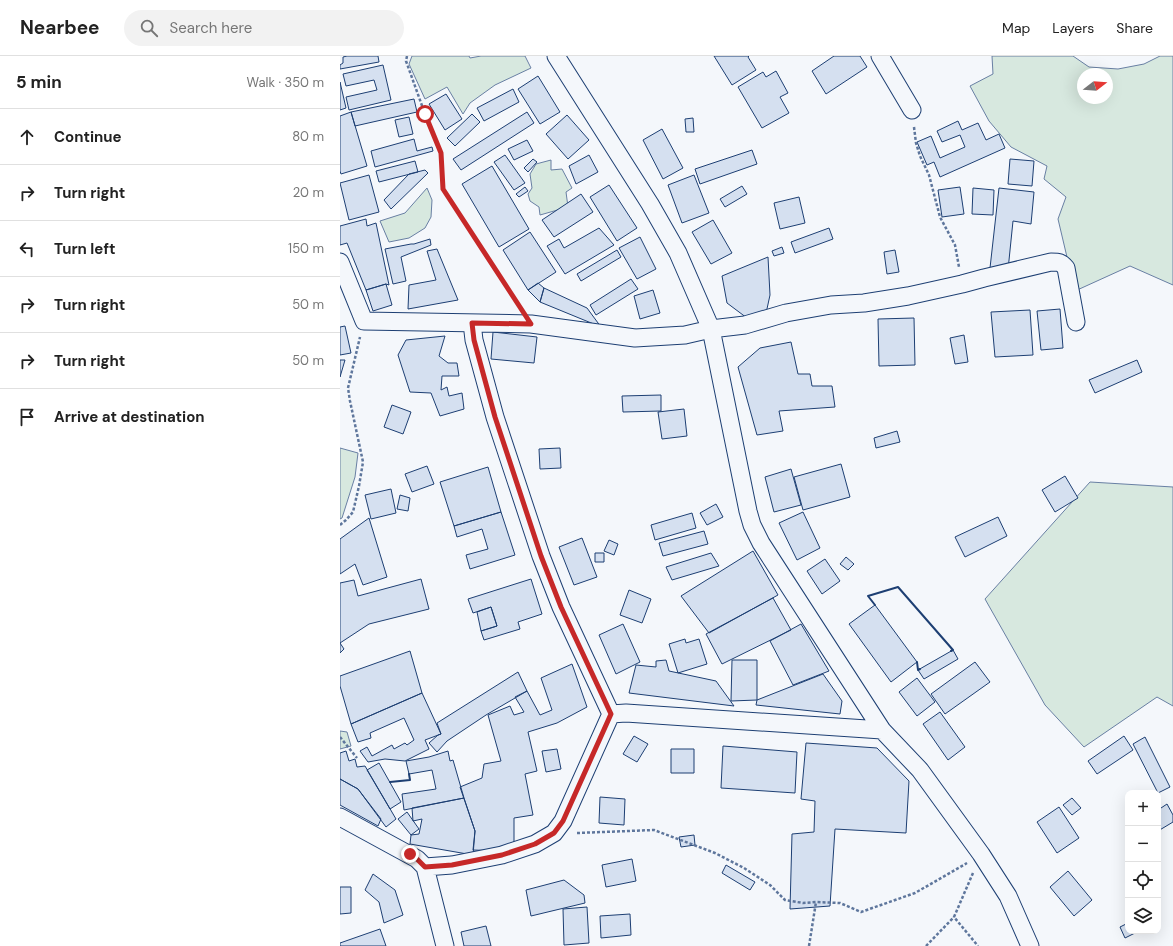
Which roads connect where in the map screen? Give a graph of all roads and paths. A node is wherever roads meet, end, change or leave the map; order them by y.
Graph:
1 (407, 56) edge
2 (556, 56) edge
3 (880, 56) edge
4 (912, 110) joint
5 (340, 262) edge
6 (962, 284) junction
7 (364, 321) junction
8 (1076, 322) dead end
9 (472, 323) junction
10 (531, 324) junction
11 (712, 329) junction
12 (340, 525) edge
13 (611, 714) junction
14 (882, 730) junction
15 (340, 737) edge
16 (357, 758) dead end
17 (340, 817) edge
18 (554, 833) junction
19 (981, 854) junction
20 (425, 867) junction
21 (816, 902) junction
22 (954, 917) junction
23 (445, 946) edge
24 (809, 946) edge
25 (926, 946) edge
26 (978, 946) edge
27 (1030, 946) edge

1 - 10 path
2 - 11 street
3 - 4 street
4 - 6 path
5 - 7 street
6 - 8 street
6 - 11 street
7 - 9 street
7 - 12 path
9 - 10 street
9 - 13 street
10 - 11 street
11 - 14 street
13 - 14 street
13 - 18 street
14 - 19 street
15 - 16 path
17 - 20 street
18 - 20 street
18 - 21 path
19 - 21 path
19 - 22 path
19 - 27 street
20 - 23 street
21 - 24 path
22 - 25 path
22 - 26 path

